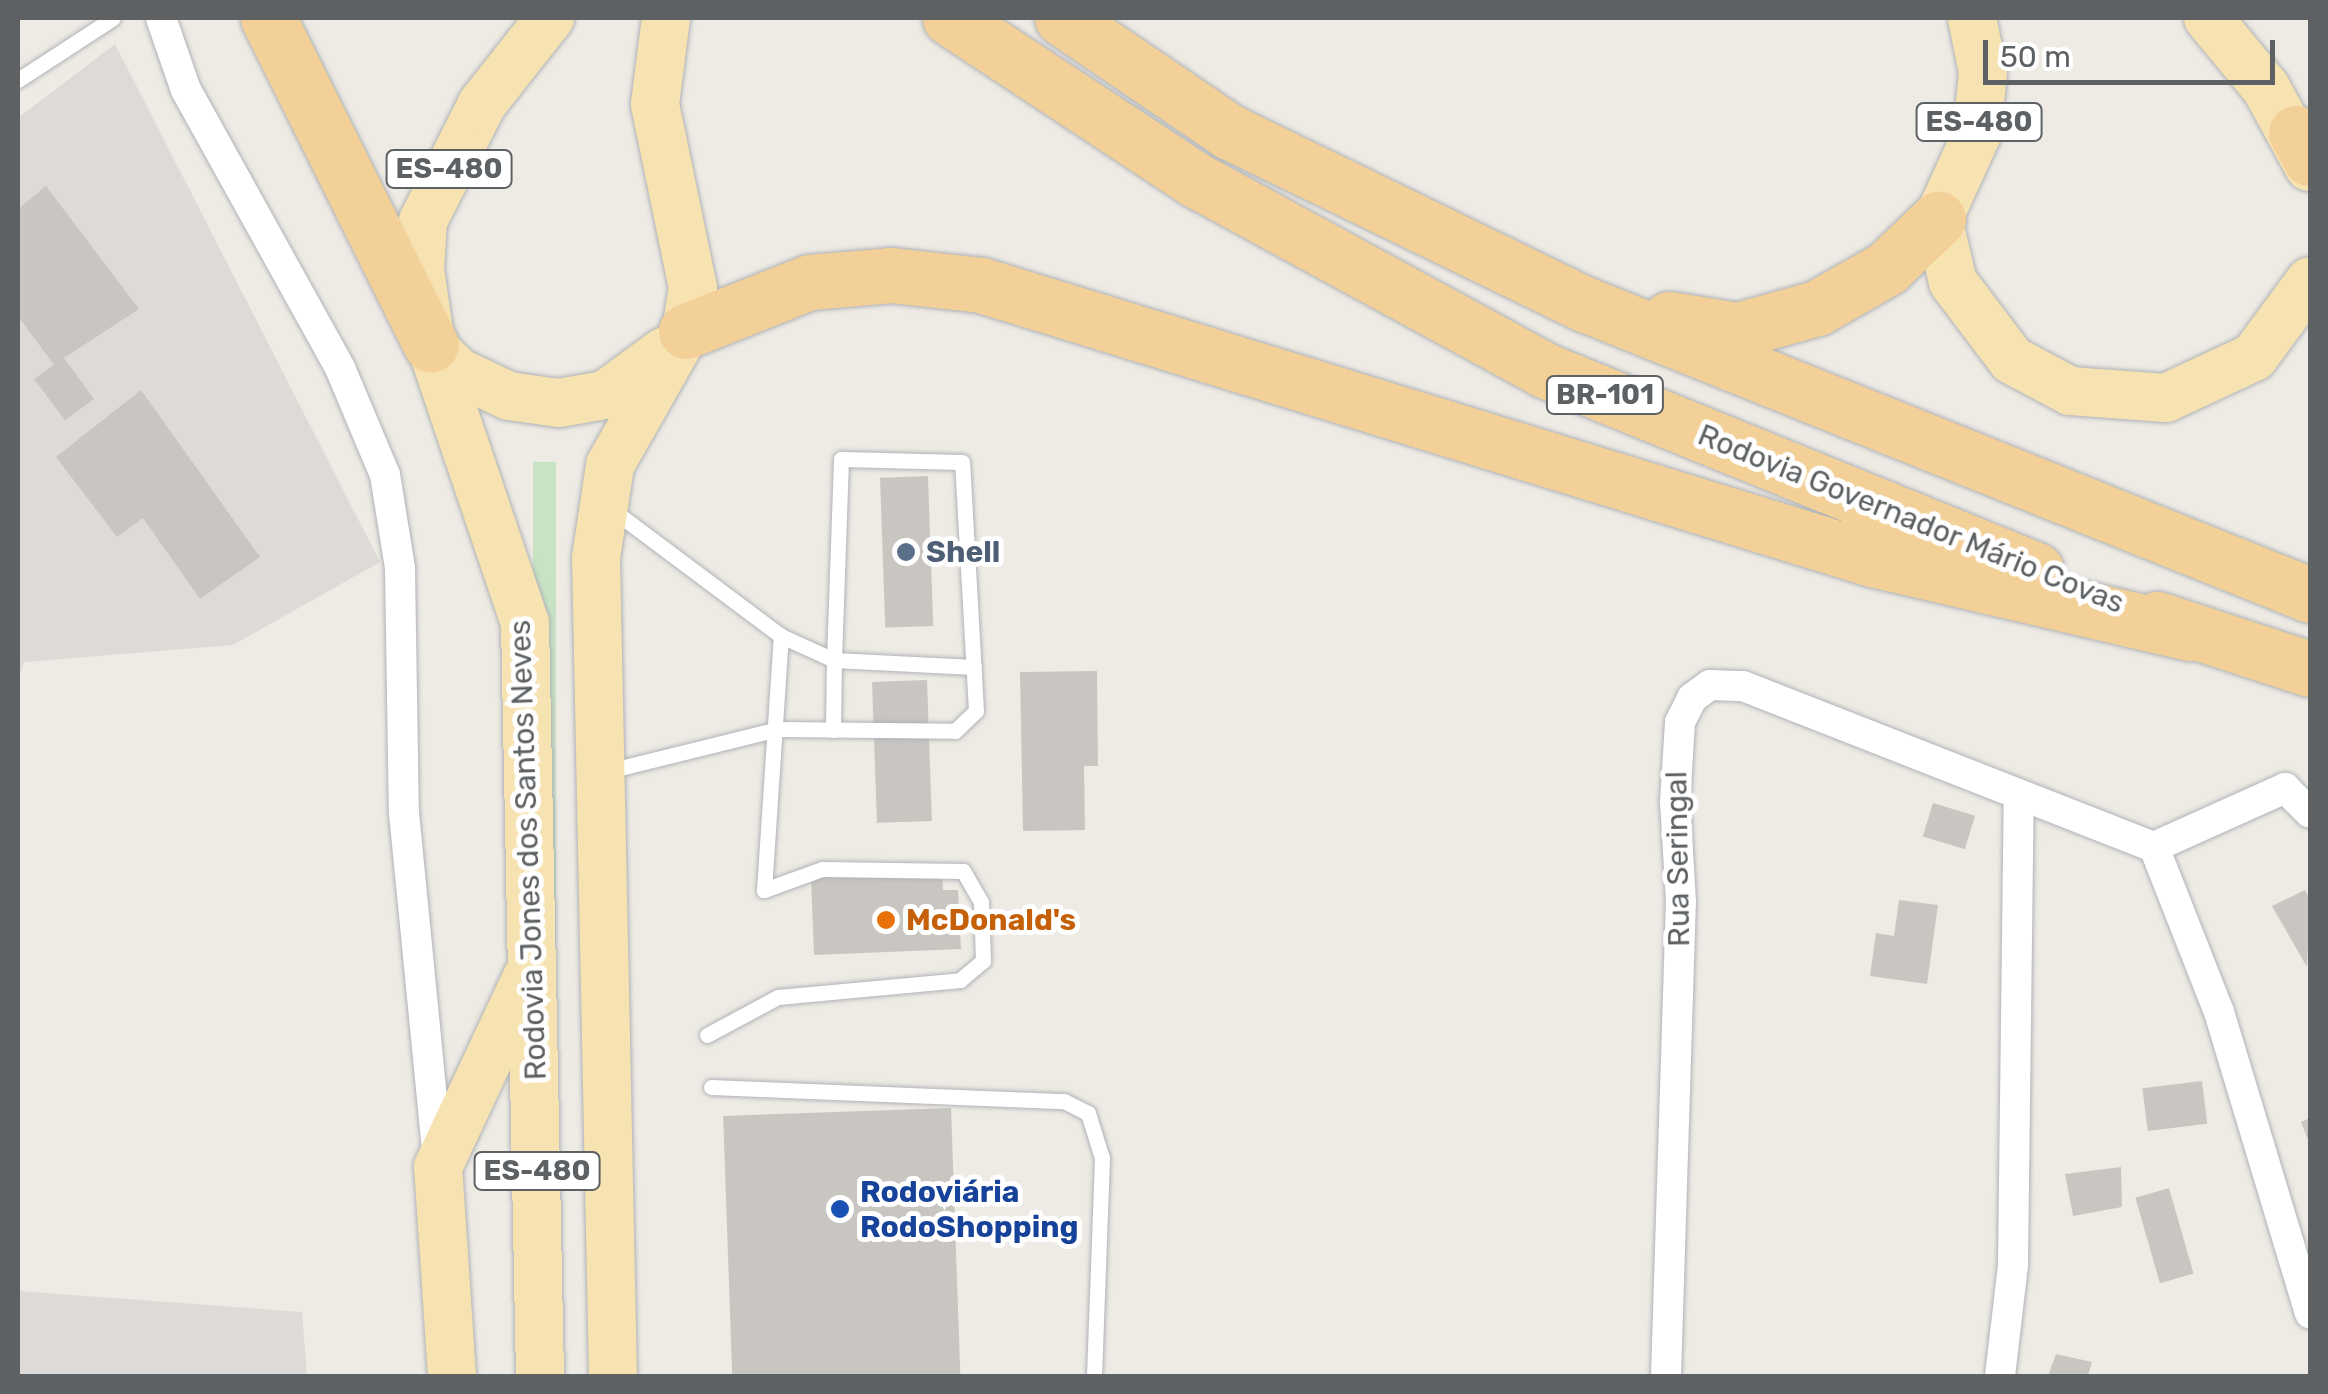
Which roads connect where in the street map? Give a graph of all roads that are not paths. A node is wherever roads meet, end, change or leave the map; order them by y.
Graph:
1 (112, 18) edge
2 (161, 18) edge
3 (268, 18) edge
4 (550, 18) edge
5 (666, 18) edge
6 (950, 18) edge
7 (1062, 18) edge
8 (1972, 18) edge
9 (2208, 18) edge
10 (18, 80) edge
11 (2306, 154) edge
12 (1938, 219) junction
13 (2310, 281) edge
14 (1587, 306) junction
15 (686, 331) junction
16 (430, 345) junction
17 (600, 500) junction
18 (2310, 595) edge
19 (2191, 633) junction
20 (781, 636) junction
21 (834, 660) junction
22 (974, 666) junction
23 (2310, 669) edge
24 (778, 729) junction
25 (832, 730) junction
26 (596, 775) junction
27 (2019, 796) junction
28 (2310, 813) edge
29 (2154, 848) junction
30 (533, 965) junction
31 (707, 1035) dead end
32 (711, 1087) dead end
33 (438, 1168) junction
34 (2310, 1314) edge
35 (452, 1376) edge
36 (540, 1376) edge
37 (612, 1376) edge
38 (1094, 1376) edge
39 (1666, 1376) edge
40 (2000, 1376) edge

1 - 10 lane
2 - 33 street
3 - 16 highway
4 - 16 main road, Rodovia Jones dos Santos Neves / ES-480
5 - 15 main road, ES-480
6 - 19 highway, Rodovia Governador Mário Covas / BR-101
7 - 14 highway, BR-101
8 - 12 main road, ES-480
9 - 11 main road
12 - 13 main road
12 - 14 highway
14 - 18 highway, BR-101
15 - 16 main road
15 - 17 main road, ES-480
15 - 19 highway
16 - 30 main road, Rodovia Jones dos Santos Neves / ES-480
17 - 20 lane
17 - 26 main road, ES-480
19 - 23 highway, Rodovia Governador Mário Covas / BR-101
20 - 21 lane
20 - 24 lane
21 - 22 lane
21 - 22 lane
21 - 25 lane
22 - 25 lane
24 - 25 lane
24 - 26 lane
24 - 31 lane
26 - 37 main road, ES-480
27 - 29 street, Rua Seringal
27 - 39 street, Rua Seringal
27 - 40 street
28 - 29 street
29 - 34 street
30 - 33 main road
30 - 36 main road, Rodovia Jones dos Santos Neves / ES-480
32 - 38 lane
33 - 35 main road

